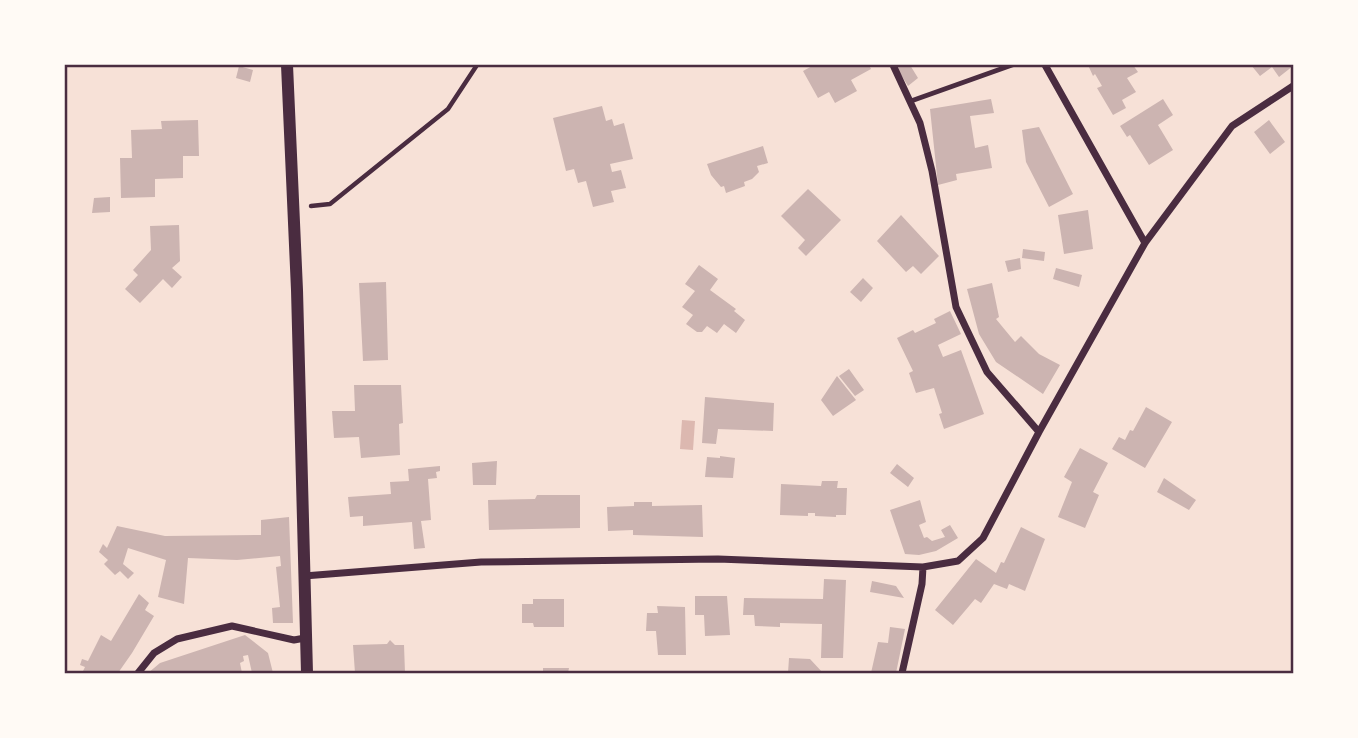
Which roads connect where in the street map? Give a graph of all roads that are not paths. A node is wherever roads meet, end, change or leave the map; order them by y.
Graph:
1 (287, 65) edge
2 (892, 65) edge
3 (1012, 65) edge
4 (1045, 65) edge
5 (1293, 86) edge
6 (911, 101) junction
7 (1145, 243) junction
8 (1039, 432) junction
9 (923, 567) junction
10 (304, 576) junction
11 (305, 638) junction
12 (138, 673) edge
13 (307, 673) edge
14 (902, 673) edge

1 - 10 street
2 - 6 street
3 - 6 lane
4 - 7 street
5 - 7 street
6 - 8 street
7 - 8 street
8 - 9 street
9 - 10 street
9 - 14 street
10 - 11 street
11 - 12 street
11 - 13 street

